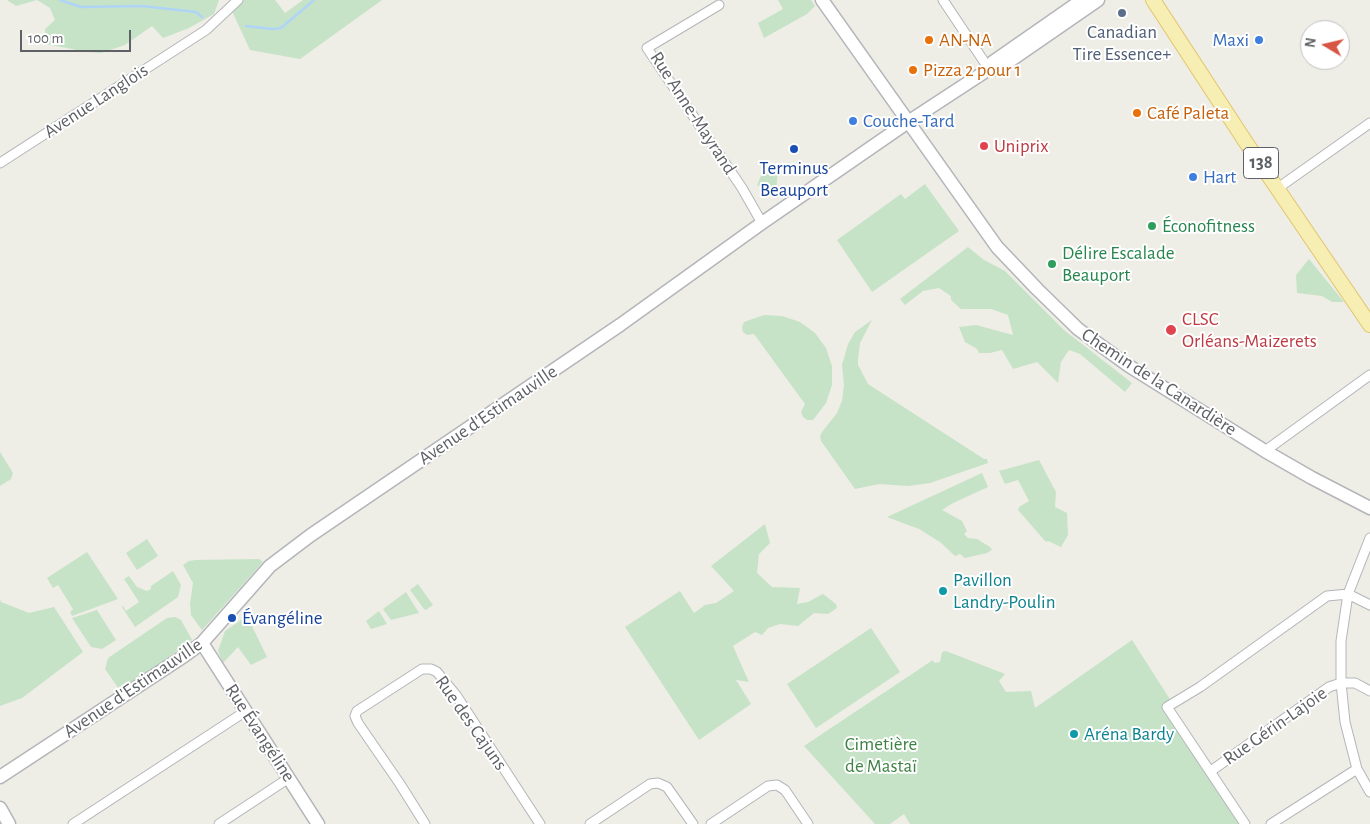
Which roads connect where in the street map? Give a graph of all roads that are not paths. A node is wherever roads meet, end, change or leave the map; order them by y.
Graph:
1 (822, 0) edge
2 (943, 0) edge
3 (1082, 0) edge
4 (1098, 0) edge
5 (1153, 0) edge
6 (233, 2) edge
7 (719, 5) dead end
8 (989, 68) junction
9 (908, 122) junction
10 (1370, 123) edge
11 (0, 164) edge
12 (1278, 188) junction
13 (762, 223) junction
14 (1370, 325) edge
15 (1370, 375) edge
16 (1265, 451) junction
17 (1370, 508) edge
18 (1370, 538) edge
19 (1348, 594) junction
20 (1370, 605) edge
21 (202, 643) junction
22 (1341, 683) junction
23 (1370, 690) edge
24 (246, 711) junction
25 (28, 758) junction
26 (0, 765) edge
27 (1357, 769) junction
28 (1211, 771) junction
29 (0, 777) edge
30 (289, 778) junction
31 (1370, 792) edge
32 (0, 808) edge
33 (9, 824) edge
34 (73, 824) edge
35 (219, 824) edge
36 (318, 824) edge
37 (424, 824) edge
38 (540, 824) edge
39 (590, 824) edge
40 (693, 824) edge
41 (711, 824) edge
42 (808, 824) edge
43 (1245, 824) edge
44 (1271, 824) edge

1 - 9 main road, Chemin de la Canardière
2 - 8 street
3 - 8 main road, Avenue d'Estimauville
4 - 8 main road, Avenue d'Estimauville
5 - 12 main road, 138
6 - 11 street, Avenue Langlois
7 - 13 street, Rue Anne-Mayrand
8 - 9 main road, Avenue d'Estimauville
9 - 13 main road, Avenue d'Estimauville
9 - 16 main road, Chemin de la Canardière
10 - 12 street
12 - 14 main road, 138
13 - 21 main road, Avenue d'Estimauville
15 - 16 street
16 - 17 main road, Chemin de la Canardière
18 - 19 street
19 - 20 street
19 - 22 street
19 - 28 street
21 - 24 main road, Rue Évangéline
21 - 25 main road, Avenue d'Estimauville
22 - 23 street
22 - 27 street
22 - 28 street, Rue Gérin-Lajoie
24 - 30 main road, Rue Évangéline
24 - 34 street
25 - 26 main road
25 - 29 main road, Avenue d'Estimauville
27 - 31 street
27 - 44 street
28 - 43 street
30 - 35 street
30 - 36 main road, Rue Évangéline
32 - 33 main road
37 - 38 street, Rue des Cajuns
39 - 40 street
41 - 42 street

